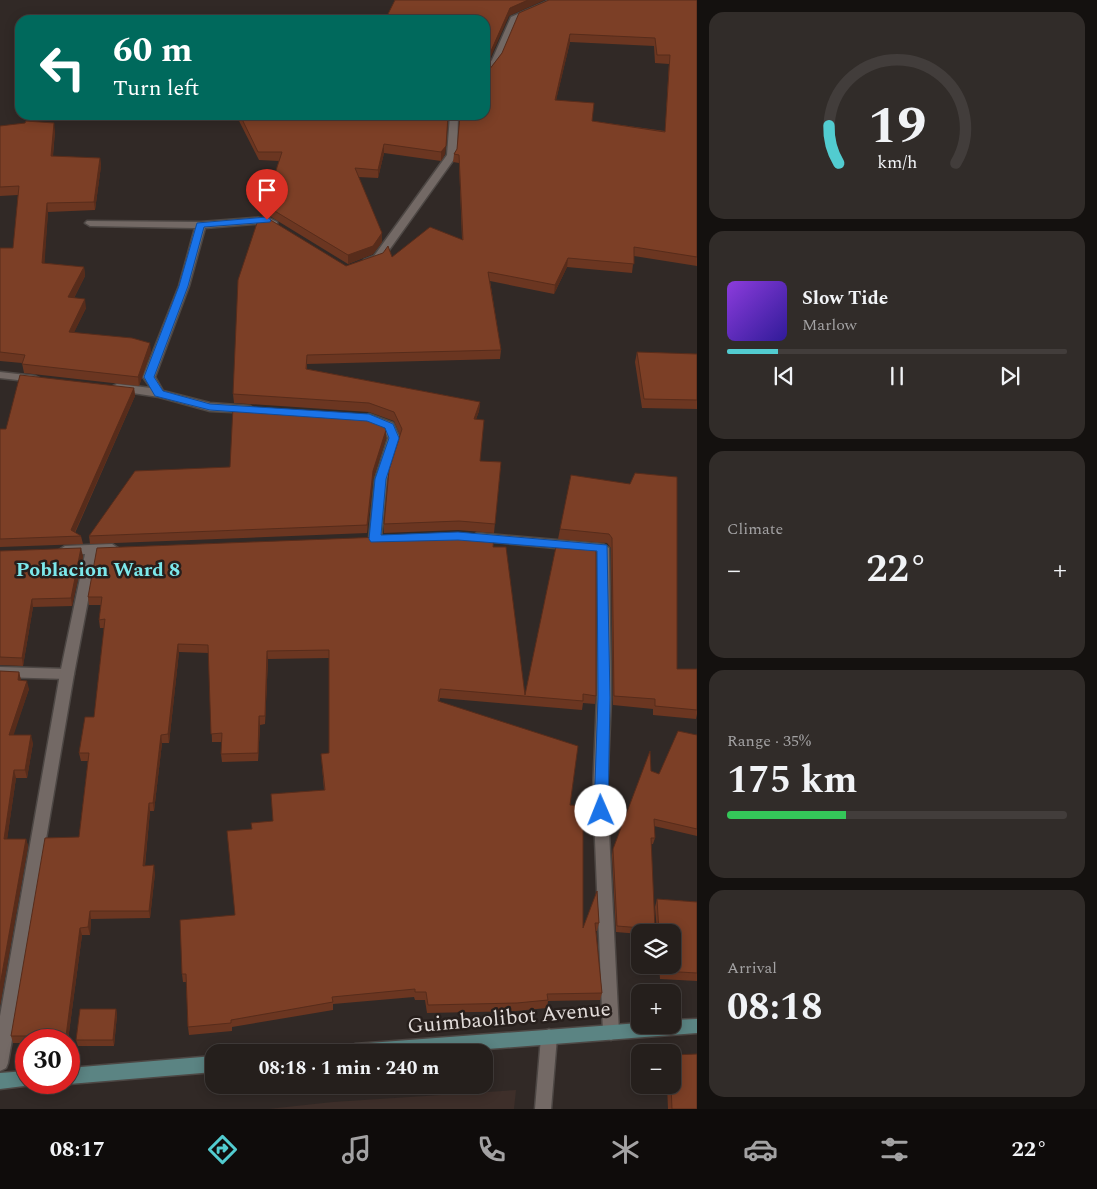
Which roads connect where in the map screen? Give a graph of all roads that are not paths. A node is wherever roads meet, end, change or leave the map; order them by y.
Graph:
1 (557, 0) edge
2 (490, 69) edge
3 (454, 120) edge
4 (90, 223) dead end
5 (200, 225) junction
6 (282, 229) edge
7 (354, 267) edge
8 (0, 375) edge
9 (50, 381) edge
10 (109, 388) edge
11 (159, 393) junction
12 (260, 410) edge
13 (359, 417) edge
14 (468, 537) edge
15 (375, 539) edge
16 (121, 548) edge
17 (92, 549) junction
18 (55, 551) edge
19 (0, 672) edge
20 (67, 674) junction
21 (697, 1026) edge
22 (611, 1032) junction
23 (549, 1037) junction
24 (458, 1044) edge
25 (0, 1063) edge
26 (205, 1065) edge
27 (80, 1075) edge
28 (15, 1080) edge
29 (0, 1081) edge
30 (543, 1109) edge

1 - 2 street
3 - 7 street
4 - 5 street
5 - 6 street
5 - 11 street
8 - 9 street
10 - 11 street
11 - 12 street
13 - 15 street
14 - 22 street
16 - 17 street
17 - 18 street
17 - 20 street
19 - 20 street
20 - 25 street
21 - 22 street, Guimbaolibot Avenue
22 - 23 street, Guimbaolibot Avenue
23 - 24 street, Guimbaolibot Avenue
23 - 30 street
26 - 27 street
28 - 29 street

